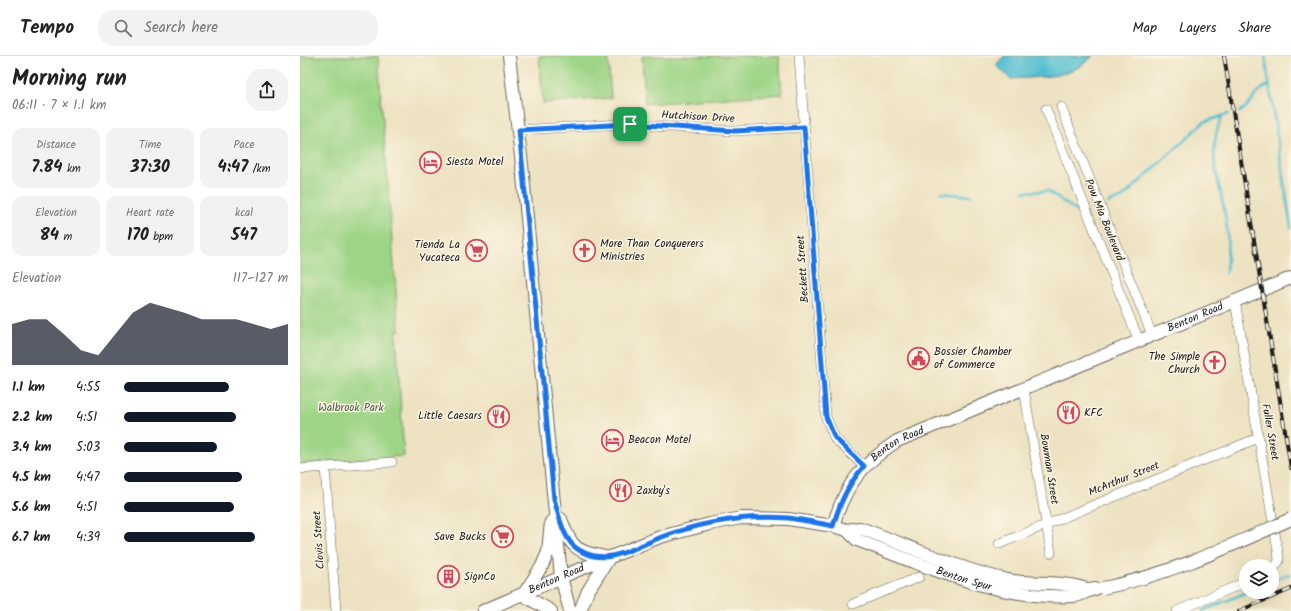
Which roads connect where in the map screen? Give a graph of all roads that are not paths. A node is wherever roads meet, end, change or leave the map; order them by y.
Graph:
1 (509, 56) edge
2 (799, 56) edge
3 (1060, 107) dead end
4 (1046, 109) dead end
5 (804, 127) junction
6 (519, 130) junction
7 (1291, 278) edge
8 (1235, 301) junction
9 (1152, 335) junction
10 (1139, 341) junction
11 (1024, 389) junction
12 (1258, 438) junction
13 (392, 462) dead end
14 (864, 466) junction
15 (326, 467) junction
16 (300, 469) edge
17 (554, 499) junction
18 (1291, 520) edge
19 (1046, 524) junction
20 (833, 526) junction
21 (999, 544) dead end
22 (1051, 553) dead end
23 (609, 558) junction
24 (1276, 559) edge
25 (561, 577) junction
26 (919, 577) dead end
27 (1239, 585) edge
28 (523, 595) junction
29 (852, 604) dead end
30 (336, 611) edge
31 (483, 611) edge
32 (551, 611) edge
33 (570, 611) edge
34 (580, 611) edge
35 (1177, 611) edge

1 - 6 main road
2 - 5 street, Beckett Street
3 - 9 street, Pow Mia Boulevard
4 - 10 street, Pow Mia Boulevard
5 - 6 street, Hutchison Drive
5 - 14 street, Beckett Street
6 - 17 main road
7 - 8 main road, Benton Road
8 - 9 main road, Benton Road
8 - 12 street, Fuller Street
9 - 10 main road, Benton Road
10 - 11 main road, Benton Road
11 - 14 main road, Benton Road
11 - 19 street, Bowman Street
12 - 19 street, McArthur Street
12 - 24 street, Fuller Street
13 - 15 street
14 - 20 main road, Benton Road
15 - 16 street
15 - 30 street, Clovis Street
17 - 23 main road
17 - 25 main road
17 - 28 main road
18 - 20 main road, Benton Spur, bridge
19 - 21 street, McArthur Street
19 - 22 street, Bowman Street
20 - 23 main road, Benton Road
23 - 25 main road, Benton Road
23 - 34 main road
25 - 28 main road, Benton Road
25 - 33 main road
26 - 29 street
27 - 35 street
28 - 31 main road, Benton Road
28 - 32 main road

